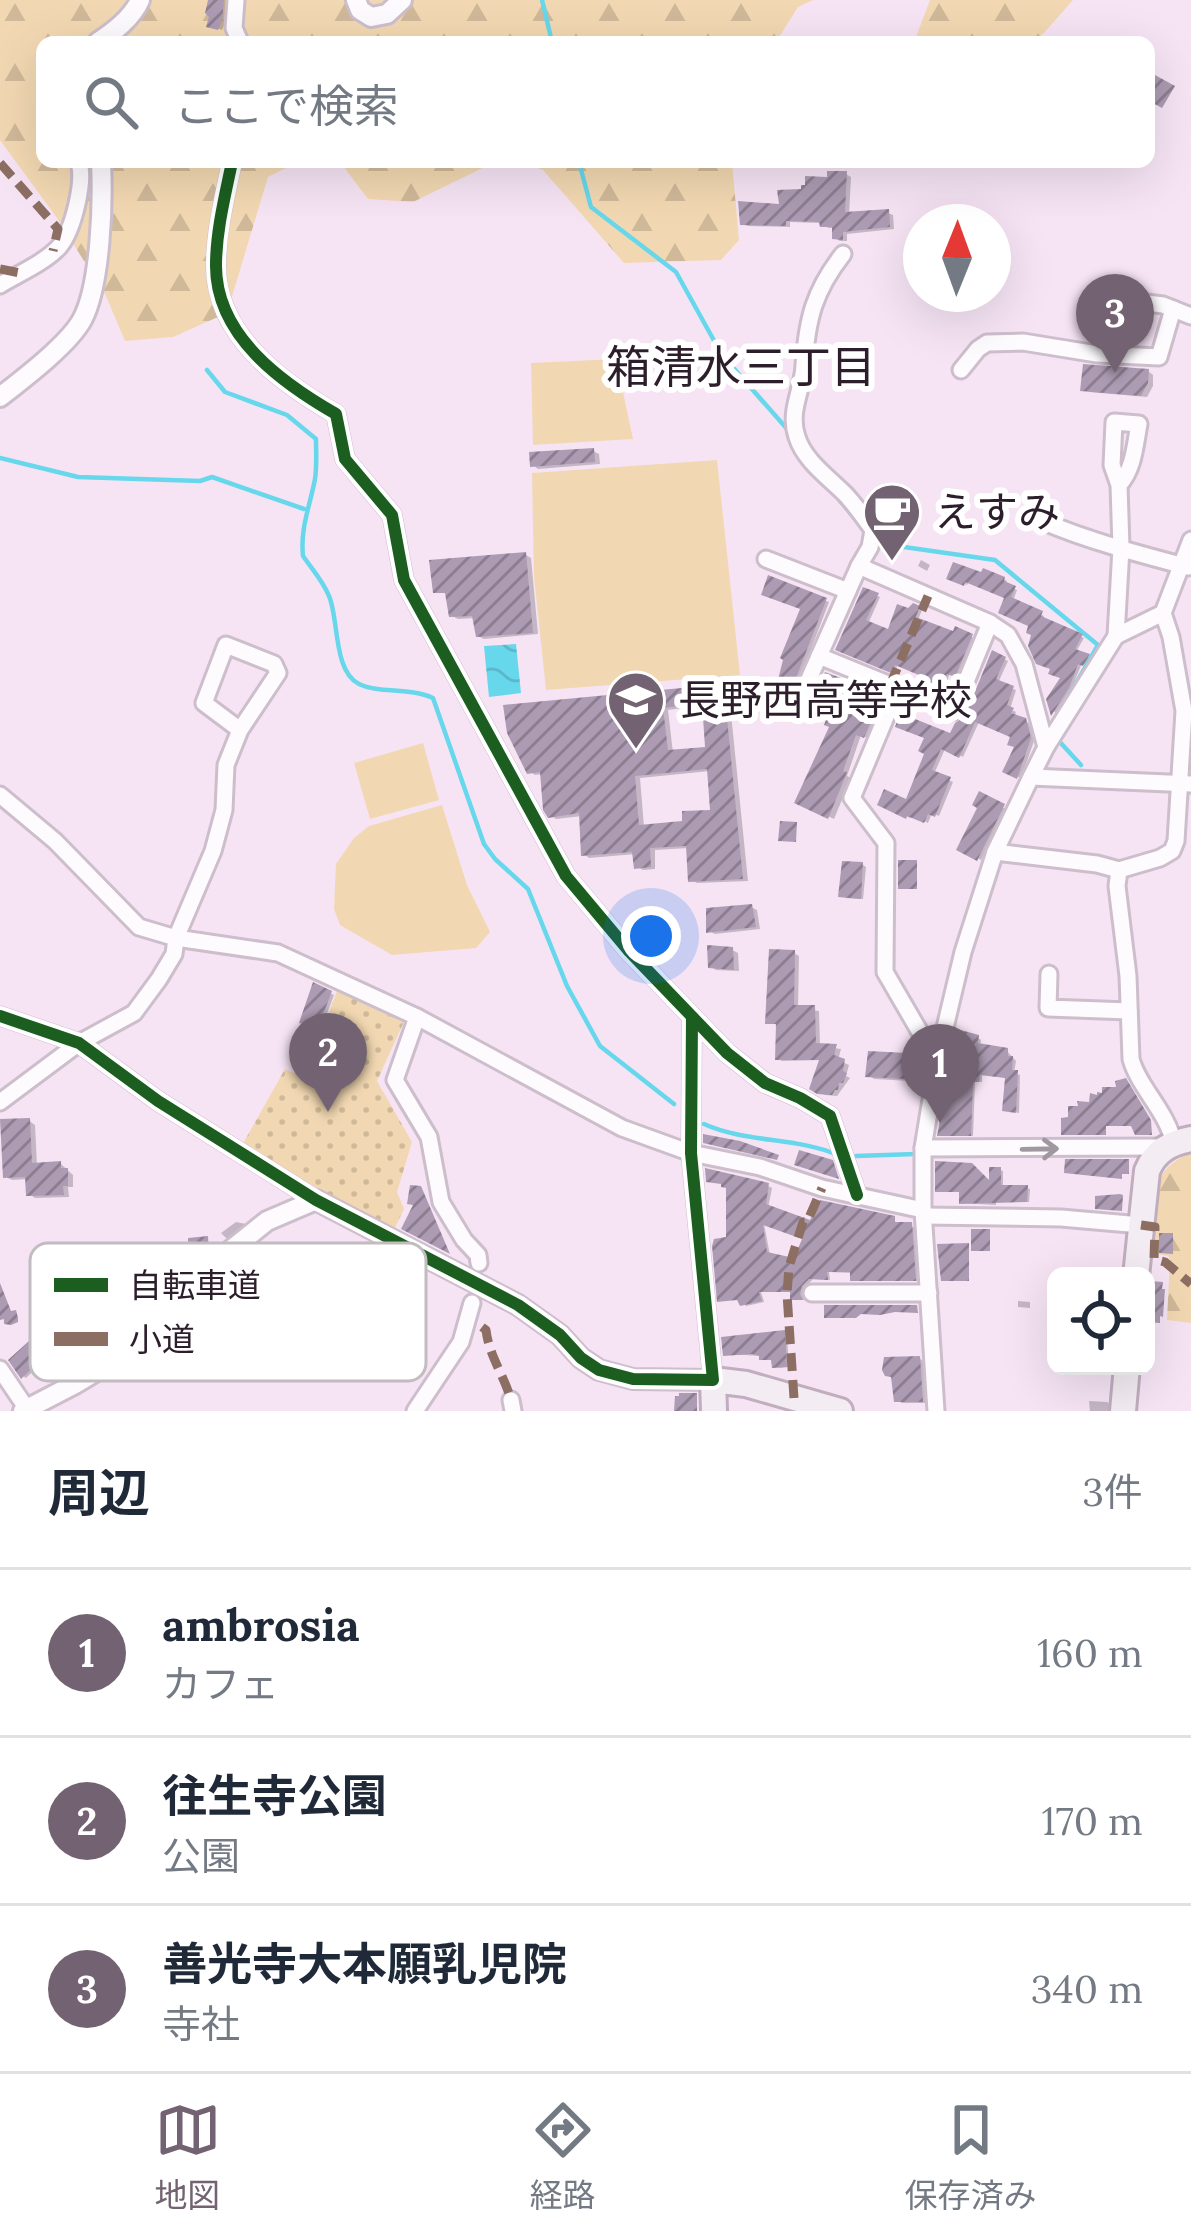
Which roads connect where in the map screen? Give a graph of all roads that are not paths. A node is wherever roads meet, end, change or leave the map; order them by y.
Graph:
1 (140, 0) edge
2 (236, 0) edge
3 (356, 0) edge
4 (402, 0) edge
5 (107, 36) edge
6 (237, 36) edge
7 (82, 168) edge
8 (101, 168) edge
9 (231, 168) edge
10 (843, 254) dead end
11 (0, 285) edge
12 (1114, 299) dead end
13 (1173, 309) junction
14 (1191, 316) edge
15 (961, 370) dead end
16 (0, 397) edge
17 (1120, 485) dead end
18 (1042, 521) dead end
19 (1191, 539) edge
20 (1121, 548) junction
21 (766, 559) dead end
22 (859, 566) junction
23 (1187, 566) edge
24 (848, 591) junction
25 (1163, 614) junction
26 (990, 623) junction
27 (1117, 636) junction
28 (819, 656) junction
29 (805, 688) dead end
30 (898, 688) junction
31 (240, 730) junction
32 (1046, 747) junction
33 (1031, 777) junction
34 (1185, 784) edge
35 (0, 795) edge
36 (995, 852) junction
37 (1119, 870) junction
38 (176, 938) junction
39 (1049, 974) dead end
40 (1129, 1011) junction
41 (0, 1016) edge
42 (692, 1017) junction
43 (417, 1018) junction
44 (80, 1043) junction
45 (938, 1057) junction
46 (0, 1102) edge
47 (1177, 1143) edge
48 (923, 1148) junction
49 (691, 1153) junction
50 (856, 1195) junction
51 (316, 1200) junction
52 (923, 1213) junction
53 (1141, 1225) junction
54 (240, 1243) edge
55 (399, 1243) edge
56 (426, 1257) edge
57 (479, 1263) dead end
58 (1137, 1267) edge
59 (812, 1293) dead end
60 (929, 1293) junction
61 (472, 1303) dead end
62 (0, 1369) edge
63 (1126, 1375) edge
64 (713, 1380) junction
65 (76, 1381) edge
66 (794, 1404) edge
67 (25, 1410) edge
68 (415, 1411) edge
69 (714, 1411) edge
70 (841, 1411) edge
71 (936, 1411) edge
72 (1123, 1411) edge

1 - 5 street
2 - 6 street
3 - 4 street
7 - 11 street
8 - 16 street
9 - 42 street
10 - 22 street
12 - 13 street
13 - 14 street
13 - 15 street
17 - 20 street
18 - 20 street
19 - 23 street
20 - 23 street
20 - 27 street
21 - 24 street
22 - 24 street
22 - 26 street
23 - 25 street
24 - 28 street
25 - 27 street
25 - 34 street
26 - 30 street
26 - 32 street
27 - 32 street
28 - 29 street
28 - 30 street
30 - 45 street
31 - 31 street
31 - 38 street
32 - 33 street
33 - 34 street
33 - 36 street
34 - 37 street
35 - 38 street
36 - 37 street
36 - 45 street
37 - 40 street
38 - 43 street
38 - 44 street
39 - 40 street
40 - 47 street
41 - 44 street
42 - 49 street
42 - 50 street
43 - 49 street
43 - 57 street
44 - 46 street
44 - 51 street
45 - 48 street
48 -> 47 street
47 - 53 main road
48 - 52 street
49 - 50 street
49 - 64 street
50 - 52 street
51 - 54 street
51 - 55 street
52 - 53 street
52 - 60 street
53 - 58 main road
56 - 64 street
59 - 60 street
60 - 71 street
61 - 68 street
62 - 67 street
63 - 72 main road
64 - 66 main road
64 - 69 main road
65 - 67 street
66 - 70 main road

